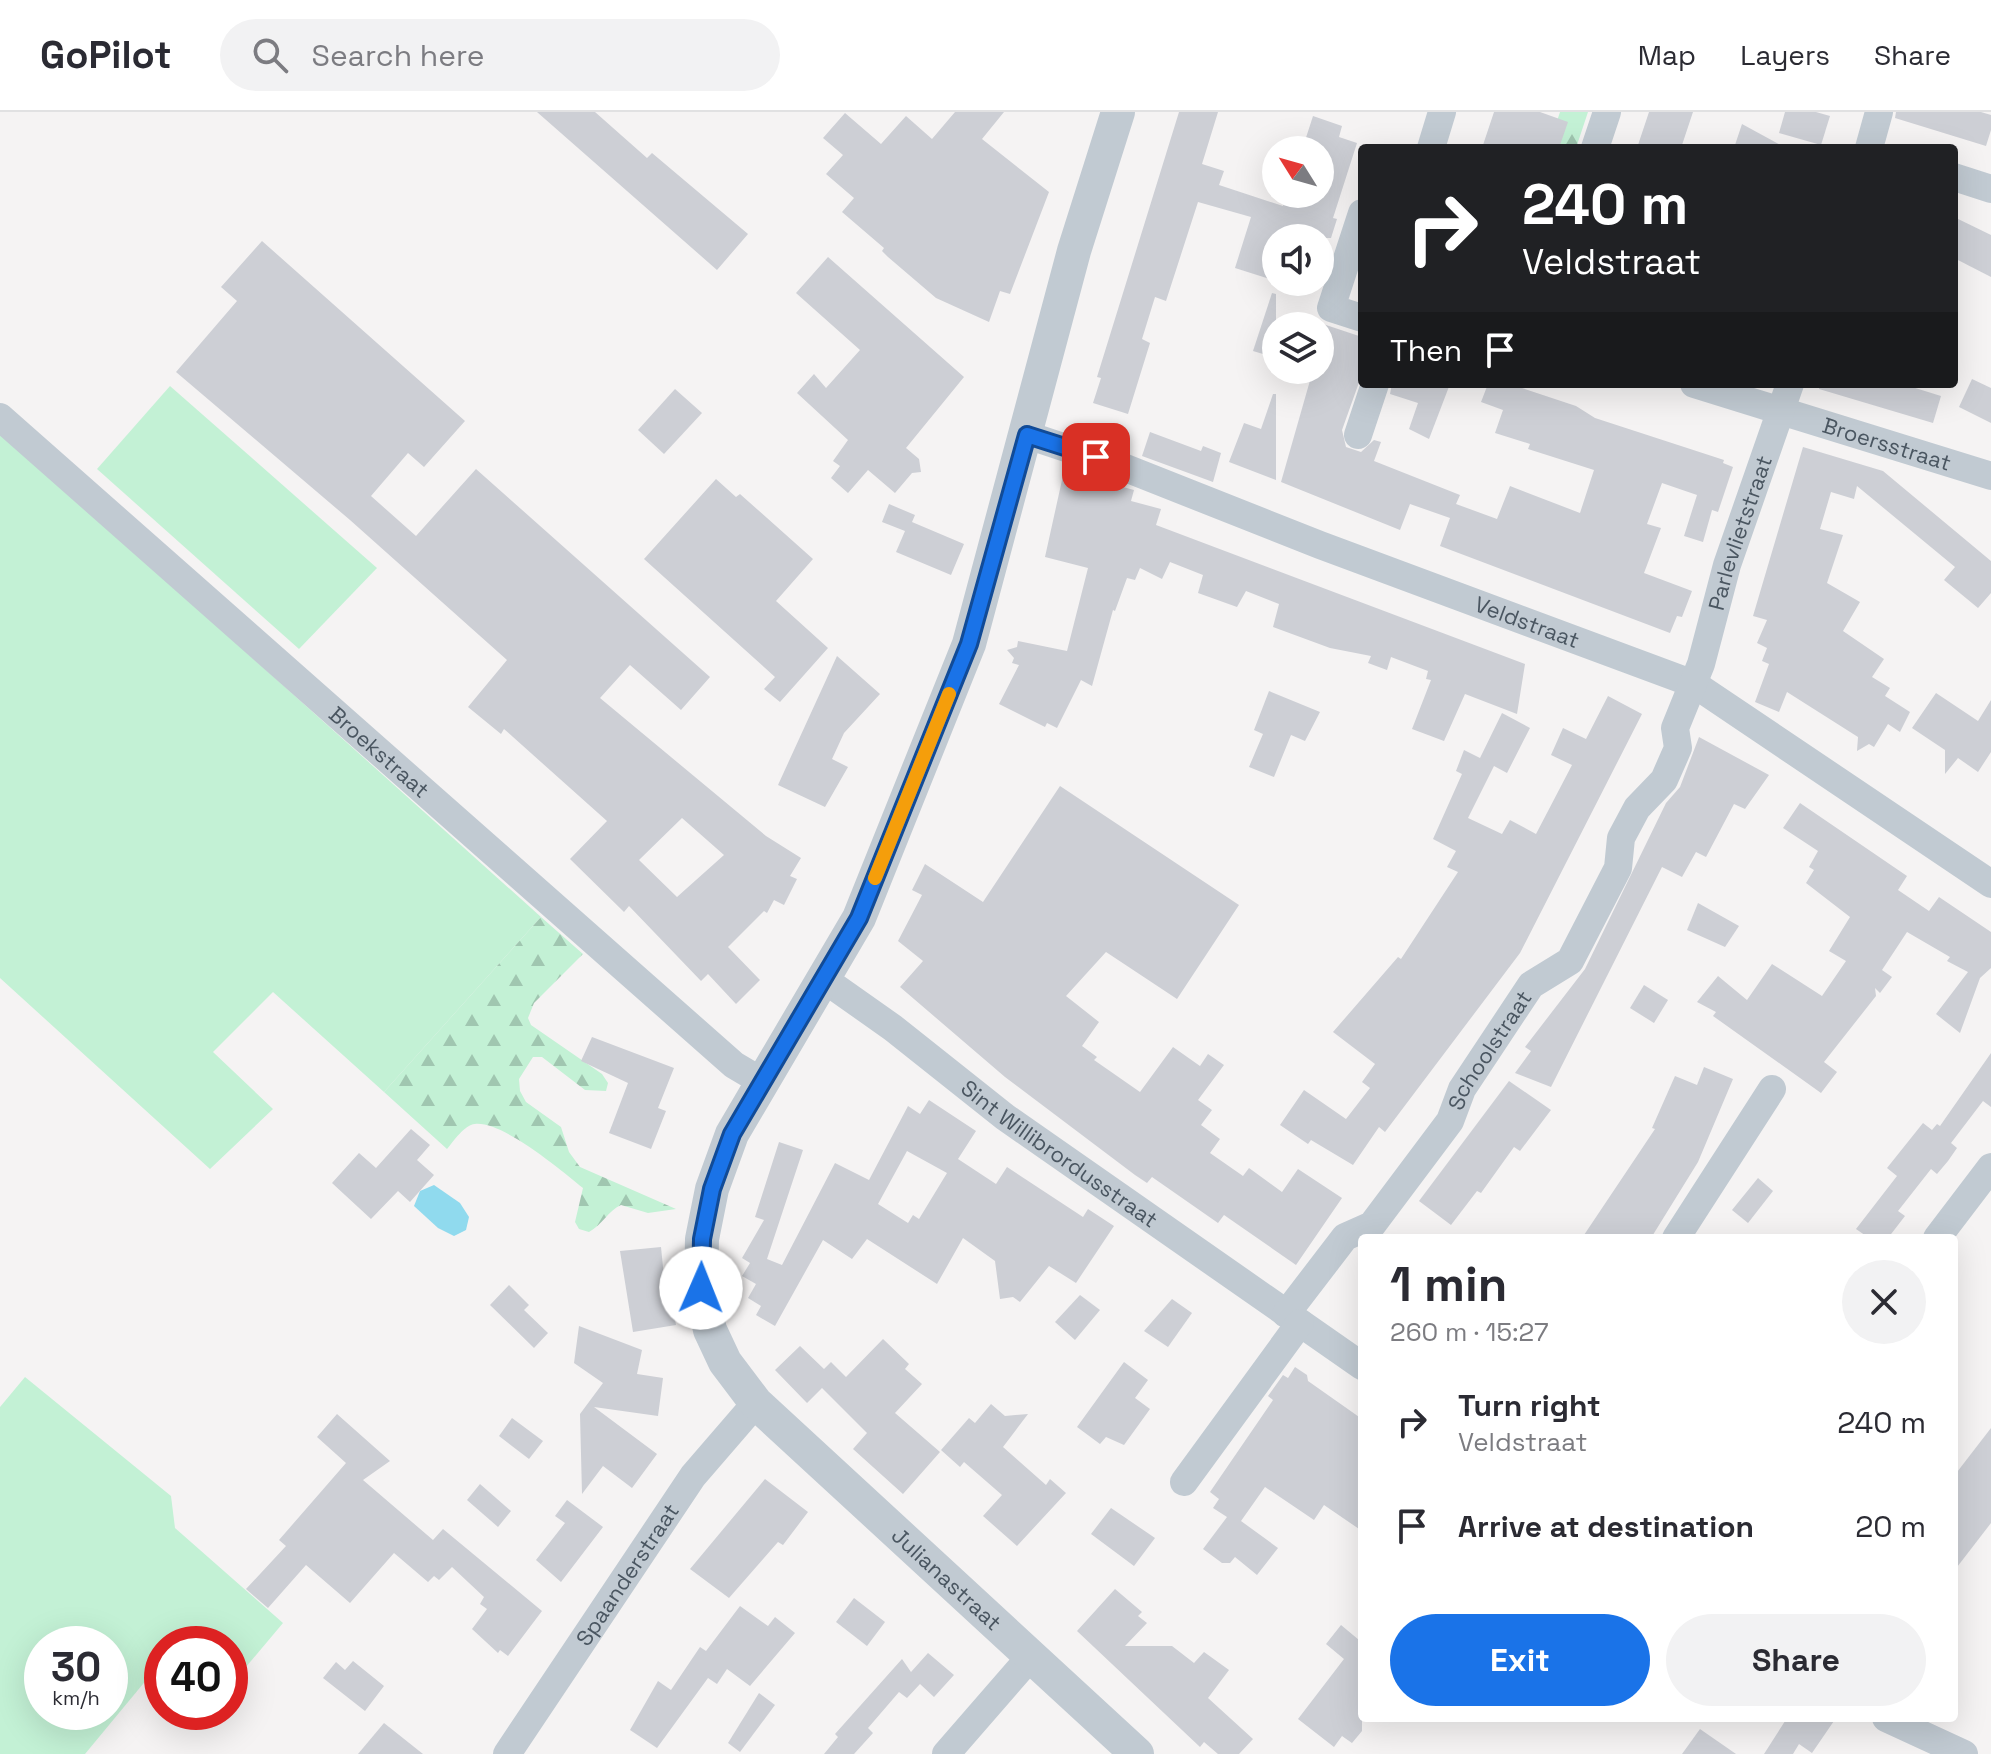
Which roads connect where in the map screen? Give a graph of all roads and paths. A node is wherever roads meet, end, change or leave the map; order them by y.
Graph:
1 (1118, 112) edge
2 (1442, 112) edge
3 (1607, 112) edge
4 (1879, 112) edge
5 (1432, 144) edge
6 (1596, 144) edge
7 (1870, 144) edge
8 (1958, 178) edge
9 (1991, 189) edge
10 (1355, 254) edge
11 (1358, 317) edge
12 (1374, 388) edge
13 (1722, 388) edge
14 (1786, 397) edge
15 (0, 417) edge
16 (1027, 435) junction
17 (1358, 435) dead end
18 (1991, 476) edge
19 (1694, 684) junction
20 (1991, 884) edge
21 (825, 980) junction
22 (761, 1081) junction
23 (1772, 1089) dead end
24 (1991, 1167) edge
25 (1679, 1234) edge
26 (1940, 1234) edge
27 (1293, 1318) junction
28 (1358, 1363) edge
29 (756, 1403) junction
30 (1184, 1482) dead end
31 (1032, 1655) junction
32 (1895, 1722) edge
33 (507, 1754) edge
34 (946, 1754) edge
35 (1137, 1754) edge
36 (1964, 1754) edge

1 - 16 street, Julianastraat
2 - 5 street
3 - 6 street
4 - 7 street
8 - 9 street
10 - 11 street
12 - 17 street
13 - 14 street, Broersstraat
14 - 18 street, Broersstraat
14 - 19 street, Parlevlietstraat
15 - 22 street, Broekstraat
16 - 19 street, Veldstraat
16 - 21 street, Julianastraat
19 - 20 street, Veldstraat
19 - 27 street, Schoolstraat
21 - 22 street, Julianastraat
21 - 27 street, Sint Willibrordusstraat
22 - 29 street, Julianastraat
23 - 25 street
24 - 26 street
27 - 28 street, Sint Willibrordusstraat
27 - 30 street
29 - 31 street, Julianastraat
29 - 33 street, Spaanderstraat
31 - 34 street
31 - 35 street, Julianastraat
32 - 36 street

